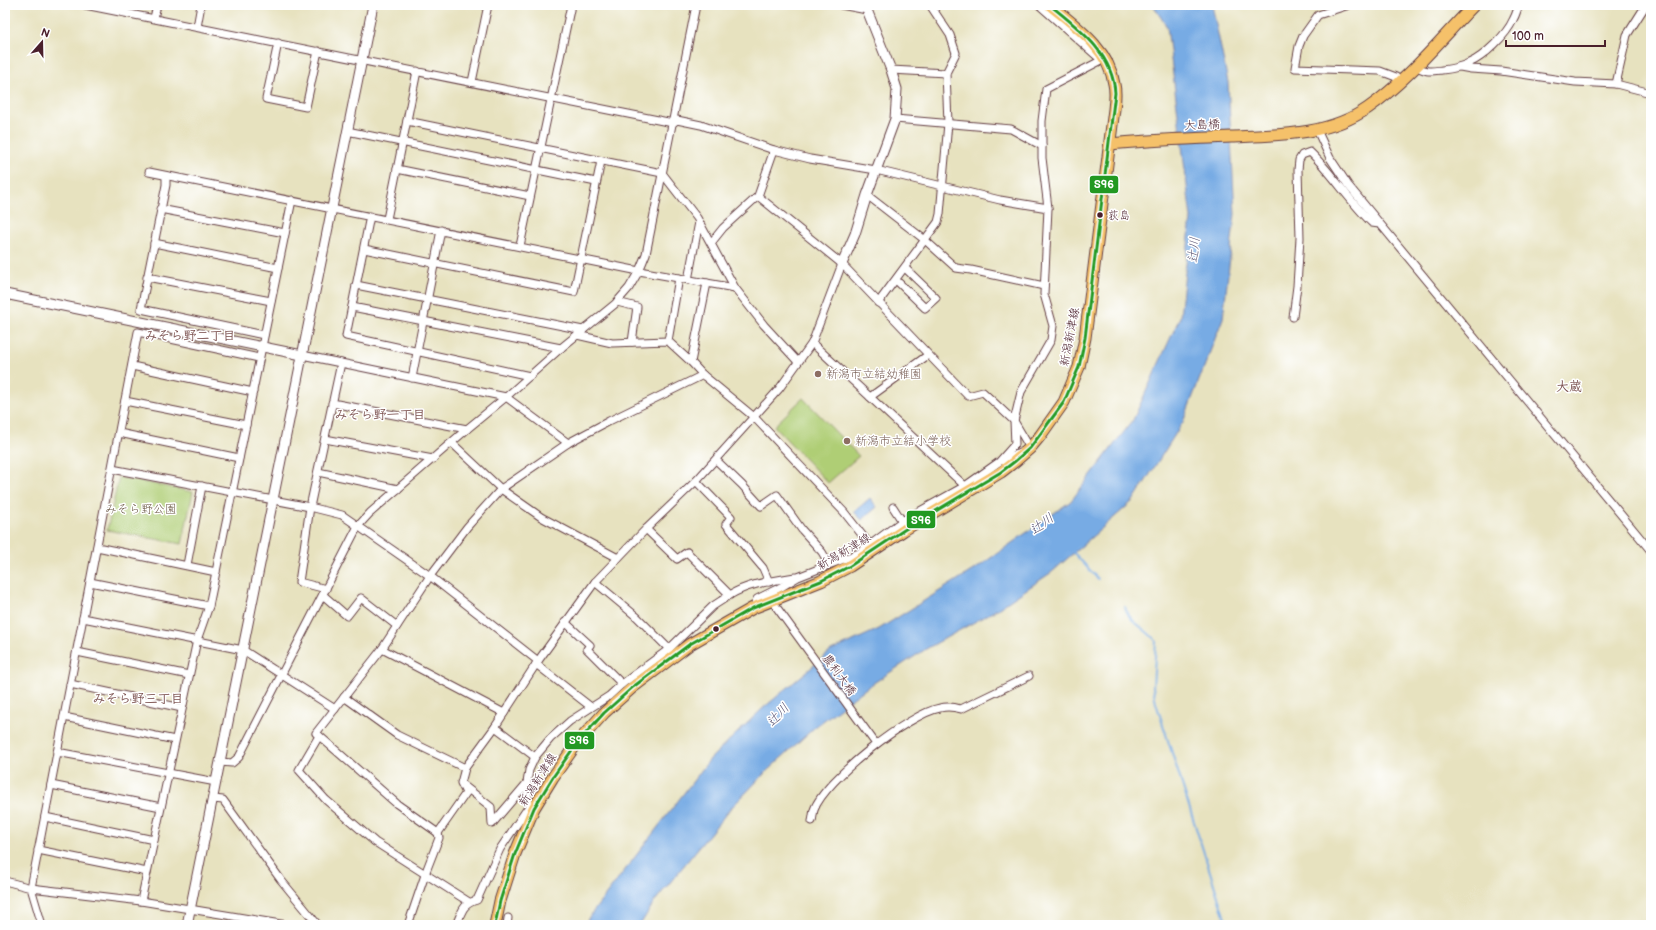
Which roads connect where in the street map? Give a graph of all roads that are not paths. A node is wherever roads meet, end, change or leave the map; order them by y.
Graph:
1 (85, 5) edge
2 (157, 5) edge
3 (201, 5) edge
4 (372, 5) edge
5 (488, 5) edge
6 (571, 5) edge
7 (696, 5) edge
8 (841, 5) edge
9 (930, 5) edge
10 (1038, 5) edge
11 (1050, 5) edge
12 (1349, 5) edge
13 (1474, 5) edge
14 (1519, 5) edge
15 (1646, 5) edge
16 (866, 8) edge
17 (154, 18) junction
18 (197, 26) junction
19 (278, 43) junction
20 (318, 51) junction
21 (1102, 58) junction
22 (361, 60) junction
23 (1416, 65) junction
24 (1460, 66) junction
25 (891, 70) junction
26 (417, 71) junction
27 (946, 73) junction
28 (472, 82) junction
29 (1399, 84) junction
30 (1616, 84) junction
31 (1651, 93) edge
32 (550, 98) junction
33 (895, 119) junction
34 (407, 121) junction
35 (948, 123) junction
36 (673, 124) junction
37 (1317, 130) junction
38 (347, 131) junction
39 (403, 143) junction
40 (1110, 144) junction
41 (1042, 146) junction
42 (540, 148) junction
43 (774, 150) junction
44 (601, 161) junction
45 (397, 169) junction
46 (536, 170) junction
47 (876, 170) junction
48 (150, 172) dead end
49 (662, 173) junction
50 (166, 176) junction
51 (596, 182) junction
52 (943, 186) junction
53 (530, 196) junction
54 (758, 196) junction
55 (867, 196) junction
56 (292, 200) junction
57 (332, 208) junction
58 (1048, 208) junction
59 (160, 209) junction
60 (370, 216) junction
61 (387, 219) junction
62 (699, 222) junction
63 (1379, 224) junction
64 (441, 230) junction
65 (285, 233) junction
66 (925, 240) junction
67 (154, 243) junction
68 (711, 243) junction
69 (520, 246) junction
70 (364, 249) junction
71 (581, 259) junction
72 (435, 263) junction
73 (842, 264) junction
74 (278, 268) junction
75 (905, 268) junction
76 (639, 271) junction
77 (147, 277) junction
78 (679, 278) junction
79 (688, 280) junction
80 (896, 280) junction
81 (707, 283) junction
82 (356, 285) junction
83 (1044, 286) junction
84 (735, 288) junction
85 (5, 294) edge
86 (428, 299) junction
87 (271, 301) junction
88 (617, 302) junction
89 (878, 303) junction
90 (352, 307) junction
91 (1293, 317) dead end
92 (424, 320) junction
93 (583, 330) junction
94 (264, 335) junction
95 (576, 335) junction
96 (668, 341) junction
97 (632, 342) junction
98 (812, 342) junction
99 (262, 346) junction
100 (561, 348) junction
101 (417, 352) junction
102 (302, 355) junction
103 (928, 355) junction
104 (259, 358) junction
105 (691, 362) junction
106 (798, 362) junction
107 (341, 363) junction
108 (132, 366) junction
109 (703, 375) junction
110 (530, 376) junction
111 (412, 378) junction
112 (253, 392) junction
113 (870, 397) junction
114 (506, 398) junction
115 (125, 401) junction
116 (332, 403) junction
117 (754, 416) junction
118 (1014, 421) junction
119 (246, 425) junction
120 (467, 429) junction
121 (119, 433) junction
122 (325, 439) junction
123 (452, 443) junction
124 (568, 443) junction
125 (1030, 448) junction
126 (239, 458) junction
127 (433, 459) junction
128 (716, 460) junction
129 (999, 462) junction
130 (112, 469) junction
131 (318, 472) junction
132 (696, 481) junction
133 (202, 486) junction
134 (965, 486) junction
135 (398, 489) junction
136 (501, 489) junction
137 (232, 492) junction
138 (273, 500) junction
139 (310, 507) junction
140 (893, 507) dead end
141 (358, 526) junction
142 (903, 526) junction
143 (646, 529) junction
144 (870, 545) junction
145 (97, 546) junction
146 (1651, 551) edge
147 (859, 553) junction
148 (618, 558) junction
149 (829, 564) junction
150 (186, 565) junction
151 (850, 566) junction
152 (216, 572) junction
153 (430, 576) junction
154 (798, 577) junction
155 (90, 582) junction
156 (594, 582) junction
157 (769, 582) junction
158 (783, 586) junction
159 (741, 588) junction
160 (325, 592) junction
161 (730, 595) junction
162 (772, 601) junction
163 (209, 606) junction
164 (753, 608) junction
165 (83, 618) junction
166 (565, 622) junction
167 (397, 626) junction
168 (197, 640) junction
169 (382, 649) junction
170 (669, 649) junction
171 (243, 650) junction
172 (76, 652) junction
173 (537, 662) junction
174 (189, 675) junction
175 (283, 675) junction
176 (1029, 676) dead end
177 (70, 684) junction
178 (622, 684) junction
179 (344, 697) junction
180 (591, 707) junction
181 (182, 708) junction
182 (335, 709) junction
183 (504, 713) junction
184 (64, 718) junction
185 (494, 727) junction
186 (319, 736) junction
187 (175, 740) junction
188 (876, 744) junction
189 (57, 752) junction
190 (535, 757) junction
191 (220, 762) junction
192 (465, 768) junction
193 (168, 774) junction
194 (216, 782) junction
195 (461, 783) junction
196 (527, 783) junction
197 (51, 785) junction
198 (212, 799) junction
199 (161, 807) junction
200 (529, 807) junction
201 (45, 817) junction
202 (812, 822) dead end
203 (526, 825) junction
204 (438, 833) junction
205 (154, 840) junction
206 (38, 850) junction
207 (147, 872) junction
208 (424, 875) junction
209 (5, 881) edge
210 (31, 888) junction
211 (141, 901) junction
212 (468, 902) junction
213 (190, 909) junction
214 (42, 925) edge
215 (187, 925) edge
216 (287, 925) edge
217 (318, 925) edge
218 (408, 925) edge
219 (456, 925) edge
220 (495, 925) edge

1 - 17 street
2 - 17 street
3 - 18 street
4 - 22 street
5 - 28 street
6 - 32 street
7 - 36 street
8 - 16 street
9 - 27 street
10 - 21 street
11 - 21 main road, 新潟新津線
12 - 29 street
13 - 23 main road, 大島橋
14 - 24 street
15 - 30 street
16 - 25 street
17 - 18 street
18 - 19 street
19 - 20 street
19 - 20 street
20 - 22 street
21 - 40 main road, 新潟新津線
21 - 41 street
22 - 26 street
22 - 38 street
23 - 24 street
23 - 29 main road, 大島橋
24 - 30 street
25 - 27 street
25 - 33 street
26 - 28 street
26 - 34 street
27 - 35 street
28 - 32 street
29 - 37 main road, 大島橋
30 - 31 street
32 - 36 street
32 - 42 street
33 - 35 street
33 - 47 street
34 - 39 street
34 - 42 street
35 - 41 street
35 - 52 street
36 - 43 street
36 - 49 street
37 - 40 main road, 大島橋
37 - 63 street
38 - 39 street
38 - 57 street
39 - 45 street
39 - 46 street
40 - 125 main road, 新潟新津線
41 - 58 street
42 - 44 street
42 - 46 street
43 - 47 street
43 - 54 street
44 - 49 street
44 - 51 street
45 - 53 street
45 - 61 street
46 - 51 street
46 - 53 street
47 - 52 street
47 - 55 street
48 - 50 street
49 - 62 street
49 - 76 street
50 - 56 street
50 - 59 street
51 - 71 street
52 - 58 street
52 - 66 street
53 - 69 street
54 - 68 street
54 - 73 street
55 - 66 street
55 - 73 street
56 - 57 street
56 - 65 street
57 - 60 street
57 - 102 street
58 - 83 street
59 - 65 street
59 - 67 street
60 - 61 street
60 - 70 street
61 - 64 street
62 - 68 street
62 - 79 street
63 - 91 street
63 - 146 street
64 - 69 street
64 - 72 street
65 - 74 street
66 - 75 street
66 - 83 street
67 - 74 street
67 - 77 street
68 - 84 street
69 - 71 street
70 - 72 street
70 - 82 street
71 - 72 street
71 - 76 street
72 - 86 street
73 - 89 street
73 - 98 street
74 - 87 street
75 - 80 street
75 - 80 street
76 - 78 street
76 - 88 street
77 - 87 street
77 - 94 street
78 - 79 street
78 - 96 street
79 - 81 street
80 - 89 street
81 - 84 street
81 - 105 street
82 - 86 street
82 - 90 street
83 - 118 street
84 - 106 street
85 - 99 street
86 - 92 street
86 - 93 street
87 - 94 street
88 - 93 street
88 - 97 street
89 - 103 street
90 - 92 street
90 - 101 street
92 - 100 street
92 - 101 street
93 - 95 street
94 - 99 street
95 - 97 street
95 - 100 street
96 - 97 street
96 - 105 street
98 - 106 street
98 - 113 street
99 - 102 street
99 - 104 street
100 - 110 street
101 - 110 street
101 - 111 street
102 - 107 street
102 - 138 street
103 - 113 street
103 - 118 street
104 - 108 street
104 - 112 street
105 - 109 street
106 - 117 street
107 - 111 street
107 - 116 street
108 - 112 street
108 - 115 street
109 - 117 street
109 - 124 street
110 - 114 street
111 - 114 street
112 - 119 street
113 - 134 street
114 - 120 street
114 - 124 street
115 - 119 street
115 - 121 street
116 - 120 street
116 - 122 street
117 - 128 street
117 - 144 street
118 - 125 street
118 - 129 street
119 - 126 street
120 - 123 street
121 - 126 street
121 - 130 street
122 - 127 street
122 - 131 street
123 - 127 street
123 - 136 street
124 - 136 street
125 - 129 street
125 - 142 main road, 新潟新津線
126 - 137 street
127 - 135 street
128 - 132 street
128 - 149 street
129 - 134 street
130 - 133 street
130 - 145 street
131 - 135 street
131 - 139 street
132 - 143 street
132 - 157 street
133 - 137 street
133 - 150 street
134 - 142 street
135 - 141 street
136 - 148 street
136 - 153 street
137 - 138 street
137 - 152 street
138 - 139 street
138 - 171 street
139 - 141 street
139 - 160 street
140 - 142 street
141 - 153 street
141 - 160 street
142 - 144 street
142 - 151 main road, 新潟新津線
143 - 148 street
143 - 161 street
144 - 147 street
145 - 150 street
145 - 155 street
147 - 149 street
147 - 151 street
148 - 156 street
149 - 154 street
150 - 152 street
151 - 162 main road, 新潟新津線
152 - 163 street
153 - 167 street
153 - 173 street
154 - 157 street
154 - 158 street
155 - 163 street
155 - 165 street
156 - 166 street
156 - 170 street
157 - 159 street
158 - 159 street
158 - 164 street
159 - 161 street
160 - 167 street
160 - 175 street
161 - 170 street
162 - 164 main road, 新潟新津線
162 - 188 street, 農利大橋
163 - 168 street
164 - 203 main road, 新潟新津線
165 - 168 street
165 - 172 street
166 - 173 street
166 - 178 street
167 - 169 street
168 - 171 street
168 - 174 street
169 - 179 street
169 - 183 street
170 - 178 street
171 - 175 street
171 - 191 street
172 - 174 street
172 - 177 street
173 - 180 street
173 - 183 street
174 - 181 street
175 - 182 street
175 - 191 street
176 - 188 street
177 - 181 street
177 - 184 street
178 - 180 street
179 - 182 street
179 - 192 street
180 - 190 street
181 - 187 street
182 - 186 street
183 - 185 street
184 - 187 street
184 - 189 street
185 - 190 street
185 - 192 street
186 - 204 street
186 - 208 street
187 - 193 street
188 - 202 street
189 - 193 street
189 - 197 street
190 - 196 street
191 - 194 street
192 - 195 street
193 - 194 street
193 - 199 street
194 - 198 street
195 - 196 street
195 - 204 street
196 - 200 street
197 - 199 street
197 - 201 street
198 - 213 street
198 - 217 street
199 - 205 street
200 - 203 street
200 - 212 street
201 - 205 street
201 - 206 street
203 - 220 main road, 新潟新津線
204 - 208 street
205 - 207 street
206 - 207 street
206 - 210 street
207 - 211 street
208 - 212 street
208 - 218 street
209 - 210 street
210 - 211 street
210 - 214 street
211 - 213 street
212 - 219 street
213 - 215 street
213 - 216 street

